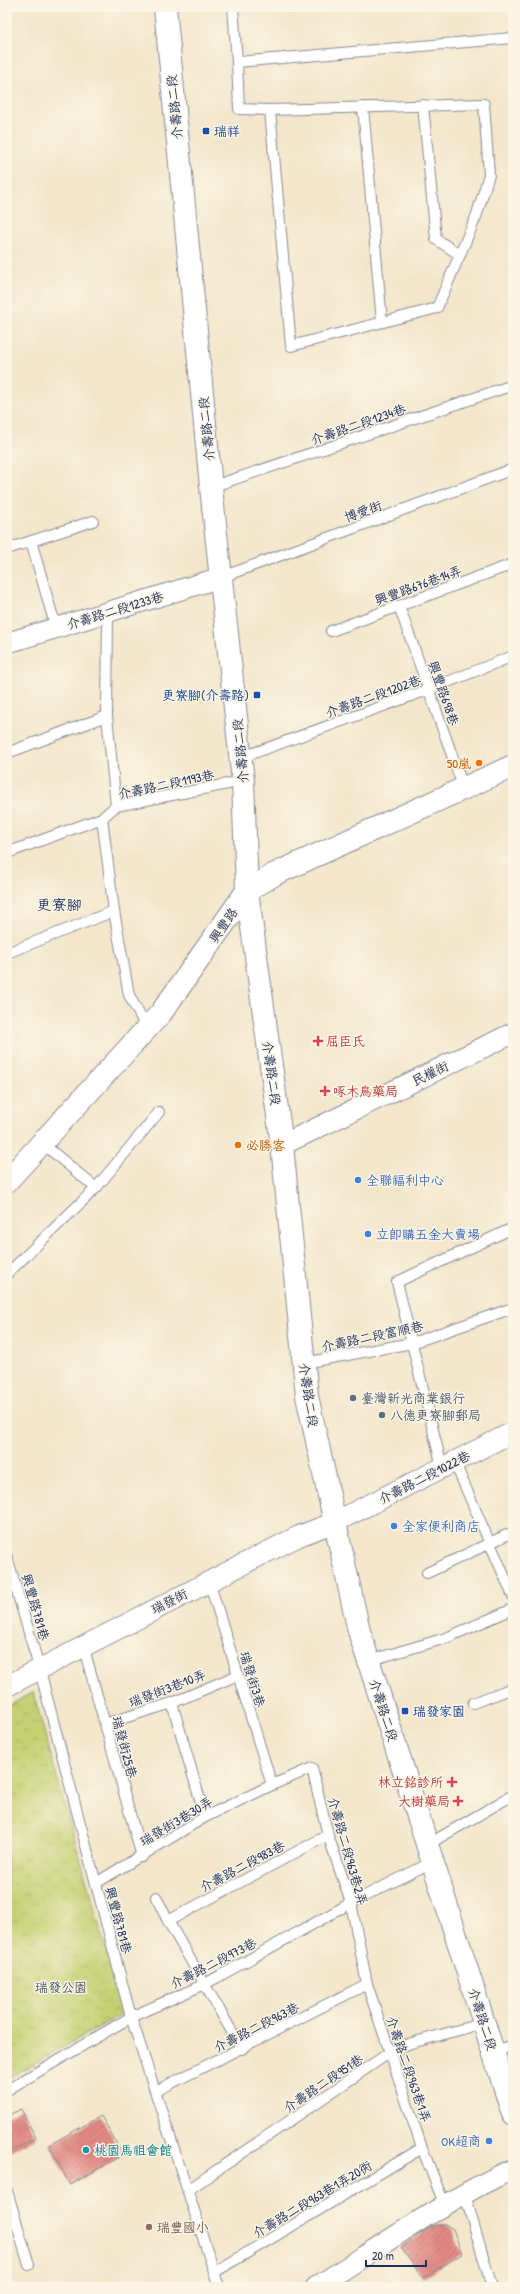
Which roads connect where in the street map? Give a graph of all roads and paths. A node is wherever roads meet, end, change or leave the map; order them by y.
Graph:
1 (165, 7) edge
2 (233, 7) edge
3 (513, 38) edge
4 (237, 62) junction
5 (423, 105) junction
6 (363, 107) junction
7 (270, 110) junction
8 (460, 255) junction
9 (382, 322) junction
10 (513, 385) edge
11 (513, 469) edge
12 (211, 487) junction
13 (93, 521) dead end
14 (31, 541) junction
15 (7, 549) edge
16 (513, 564) edge
17 (222, 577) junction
18 (399, 606) junction
19 (108, 613) junction
20 (56, 628) junction
21 (331, 631) dead end
22 (7, 643) edge
23 (513, 656) edge
24 (430, 689) junction
25 (107, 716) junction
26 (7, 753) edge
27 (240, 758) junction
28 (513, 766) edge
29 (243, 781) junction
30 (464, 789) junction
31 (116, 806) junction
32 (102, 818) junction
33 (7, 853) edge
34 (247, 891) junction
35 (114, 911) junction
36 (7, 953) edge
37 (147, 1029) junction
38 (513, 1034) edge
39 (159, 1112) dead end
40 (42, 1143) junction
41 (282, 1145) junction
42 (7, 1181) edge
43 (96, 1188) junction
44 (513, 1228) edge
45 (7, 1274) edge
46 (513, 1308) edge
47 (412, 1343) junction
48 (304, 1364) junction
49 (513, 1432) edge
50 (448, 1464) junction
51 (335, 1522) junction
52 (513, 1532) edge
53 (490, 1544) junction
54 (7, 1557) edge
55 (426, 1573) dead end
56 (209, 1581) junction
57 (513, 1596) edge
58 (513, 1609) edge
59 (83, 1645) junction
60 (368, 1661) junction
61 (39, 1668) junction
62 (238, 1674) junction
63 (7, 1686) edge
64 (513, 1688) edge
65 (172, 1703) junction
66 (473, 1703) dead end
67 (105, 1724) junction
68 (272, 1784) junction
69 (513, 1795) edge
70 (205, 1817) junction
71 (328, 1835) junction
72 (430, 1854) junction
73 (142, 1857) junction
74 (96, 1882) junction
75 (156, 1897) dead end
76 (351, 1903) junction
77 (168, 1921) junction
78 (205, 1984) junction
79 (367, 1984) junction
80 (131, 2017) junction
81 (484, 2022) junction
82 (503, 2048) edge
83 (242, 2049) junction
84 (389, 2053) junction
85 (7, 2090) edge
86 (156, 2091) junction
87 (513, 2114) edge
88 (422, 2148) junction
89 (513, 2169) edge
90 (188, 2190) junction
91 (8, 2195) edge
92 (465, 2195) junction
93 (445, 2206) junction
94 (29, 2265) dead end
95 (215, 2272) junction
96 (220, 2287) edge
97 (316, 2287) edge
98 (492, 2287) edge

1 - 12 main road, 介壽路二段
2 - 4 lane
3 - 4 lane
4 - 7 lane
5 - 6 lane
5 - 8 lane
5 - 8 lane
6 - 7 lane
6 - 9 lane
7 - 9 lane
8 - 9 lane
10 - 12 lane, 介壽路二段1234巷
11 - 17 lane, 博愛街
12 - 17 main road, 介壽路二段
13 - 14 lane
14 - 15 lane
14 - 20 lane
16 - 18 lane, 興豐路676巷14弄
17 - 19 street, 介壽路二段1233巷
17 - 27 main road, 介壽路二段
18 - 21 lane, 興豐路676巷14弄
18 - 24 lane, 興豐路698巷
19 - 20 street, 介壽路二段1233巷
19 - 25 lane
20 - 22 street, 介壽路二段1233巷
23 - 24 lane, 介壽路二段1202巷
24 - 27 lane, 介壽路二段1202巷
24 - 30 lane, 興豐路698巷
25 - 26 lane
25 - 31 lane
27 - 29 main road, 介壽路二段
28 - 30 main road, 興豐路
29 - 31 lane, 介壽路二段1193巷
29 - 34 main road, 介壽路二段
30 - 34 main road, 興豐路
31 - 32 lane, 介壽路二段1193巷
32 - 33 lane, 介壽路二段1193巷
32 - 35 lane
34 - 37 main road, 興豐路
34 - 41 main road, 介壽路二段
35 - 36 lane
35 - 37 lane
37 - 40 main road, 興豐路
38 - 41 street, 民權街
39 - 43 lane
40 - 42 main road, 興豐路
40 - 43 lane
41 - 48 main road, 介壽路二段
43 - 45 lane
44 - 47 lane
46 - 47 lane, 介壽路二段富順巷
47 - 48 lane, 介壽路二段富順巷
47 - 50 lane
48 - 51 main road, 介壽路二段
49 - 50 street, 介壽路二段1022巷
50 - 51 street, 介壽路二段1022巷
50 - 53 lane
51 - 56 street, 瑞發街
51 - 60 main road, 介壽路二段
52 - 53 lane
53 - 55 lane
53 - 57 lane
54 - 61 lane, 興豐路781巷
56 - 59 street, 瑞發街
56 - 62 lane, 瑞發街3巷
58 - 60 lane
59 - 61 street, 瑞發街
59 - 67 lane, 瑞發街25巷
60 - 72 main road, 介壽路二段
61 - 63 street, 瑞發街
61 - 74 lane, 興豐路781巷
62 - 65 lane, 瑞發街3巷10弄
62 - 68 lane, 瑞發街3巷
64 - 66 lane
65 - 67 lane, 瑞發街3巷10弄
65 - 70 lane
67 - 73 lane, 瑞發街25巷
68 - 70 lane, 瑞發街3巷30弄
68 - 71 lane, 介壽路二段963巷2弄
69 - 72 lane, 介壽路二段973巷
70 - 73 lane, 瑞發街3巷30弄
71 - 76 lane, 介壽路二段963巷2弄
71 - 77 lane, 介壽路二段983巷
72 - 76 lane, 介壽路二段973巷
72 - 81 main road, 介壽路二段
73 - 74 lane, 瑞發街3巷30弄
74 - 80 lane, 興豐路781巷
75 - 77 lane
76 - 78 lane, 介壽路二段973巷
76 - 79 lane, 介壽路二段963巷2弄
77 - 78 lane
78 - 80 lane, 介壽路二段973巷
78 - 83 lane
79 - 83 lane, 介壽路二段963巷
79 - 84 lane, 介壽路二段963巷1弄
80 - 85 lane, 介壽路二段973巷
80 - 86 lane, 興豐路781巷
81 - 82 main road, 介壽路二段
81 - 84 lane, 介壽路二段951巷
82 - 87 main road, 介壽路二段
83 - 86 lane, 介壽路二段963巷
84 - 88 lane, 介壽路二段963巷1弄
84 - 90 lane, 介壽路二段951巷
86 - 90 lane, 興豐路781巷
88 - 93 lane, 介壽路二段963巷1弄
88 - 95 lane, 介壽路二段963巷1弄20衖
89 - 92 street
90 - 95 lane, 興豐路781巷
91 - 94 lane
92 - 93 street
92 - 98 lane
93 - 97 street
95 - 96 lane, 興豐路781巷

